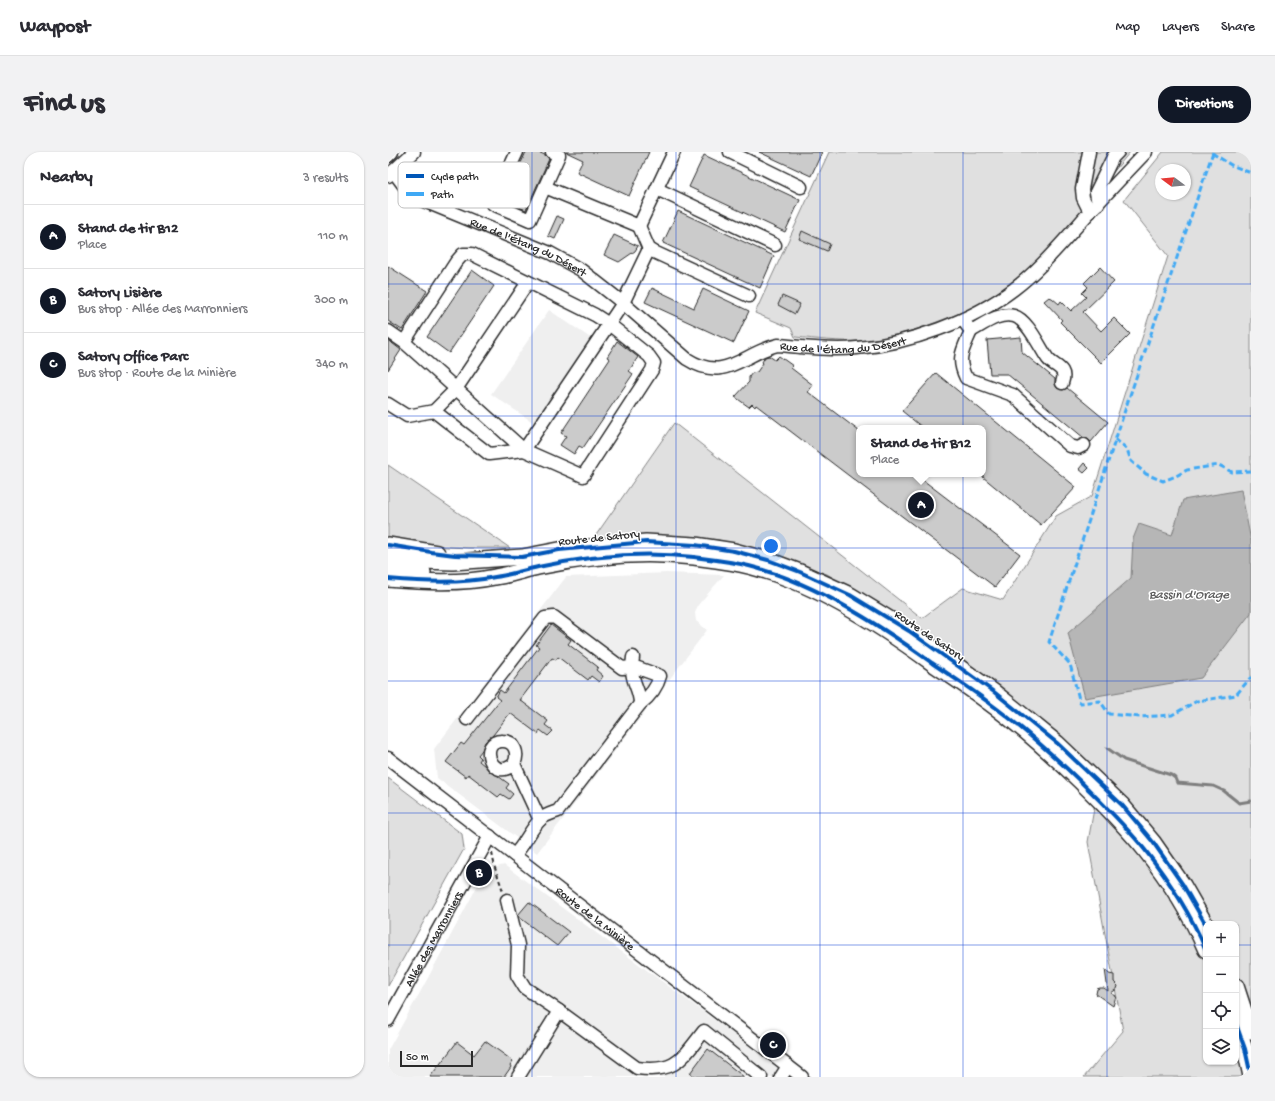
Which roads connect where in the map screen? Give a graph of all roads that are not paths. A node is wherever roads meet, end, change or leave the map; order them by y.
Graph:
1 (392, 152) edge
2 (414, 152) edge
3 (517, 152) edge
4 (552, 152) edge
5 (674, 152) edge
6 (730, 152) edge
7 (1089, 152) edge
8 (1118, 152) edge
9 (1146, 152) edge
10 (388, 156) edge
11 (404, 162) edge
12 (512, 162) edge
13 (802, 186) dead end
14 (545, 187) junction
15 (657, 189) junction
16 (443, 208) edge
17 (502, 208) edge
18 (1094, 208) junction
19 (639, 226) junction
20 (775, 245) dead end
21 (649, 249) junction
22 (528, 282) junction
23 (749, 296) dead end
24 (623, 303) junction
25 (963, 320) junction
26 (609, 324) junction
27 (388, 331) edge
28 (971, 331) junction
29 (404, 342) junction
30 (1062, 383) dead end
31 (456, 389) junction
32 (388, 404) edge
33 (434, 411) junction
34 (1084, 445) dead end
35 (524, 450) junction
36 (388, 544) edge
37 (522, 556) junction
38 (388, 557) edge
39 (540, 567) junction
40 (388, 568) edge
41 (388, 580) edge
42 (632, 662) junction
43 (640, 704) junction
44 (466, 719) dead end
45 (388, 758) edge
46 (514, 764) dead end
47 (540, 820) junction
48 (490, 836) junction
49 (514, 855) junction
50 (507, 900) road end
51 (1204, 921) edge
52 (1203, 944) edge
53 (1238, 993) edge
54 (559, 1012) junction
55 (388, 1020) edge
56 (1238, 1029) edge
57 (1251, 1032) edge
58 (788, 1066) junction
59 (1251, 1076) edge
60 (518, 1077) edge
61 (761, 1077) edge
62 (780, 1077) edge
63 (802, 1077) edge

1 - 10 street
2 - 11 street
3 - 12 street
4 - 14 street
5 - 15 street
6 - 13 street
7 - 18 street
8 - 18 street
9 - 18 street, Rue de l'Étang du Désert
14 - 17 street
14 - 19 street
15 - 19 street
15 - 20 street
16 - 24 street, Rue de l'Étang du Désert
18 - 25 street, Rue de l'Étang du Désert
19 - 21 street
21 - 23 street
21 - 24 street
22 - 26 street
22 - 29 street
22 - 31 street
24 - 25 street, Rue de l'Étang du Désert
24 - 26 street
25 - 28 street
26 - 35 street
26 - 35 street
27 - 29 street
28 - 30 street
28 - 34 street
29 - 31 street
31 - 33 street
31 - 35 street
32 - 33 street
33 - 35 street
36 - 37 main road
37 - 38 main road
37 - 51 main road, Route de Satory
39 - 40 main road
39 - 41 main road
39 - 52 main road, Route de Satory
42 - 43 street
42 - 43 street
42 - 44 street
43 - 47 street
45 - 48 street, Route de la Minière
46 - 47 street
47 - 49 street
48 - 49 street, Route de la Minière
48 - 55 street, Allée des Marronniers
49 - 58 street, Route de la Minière
50 - 54 street
53 - 57 main road
54 - 60 street
54 - 61 street
56 - 59 main road
58 - 62 street
58 - 63 street, Route de la Minière

